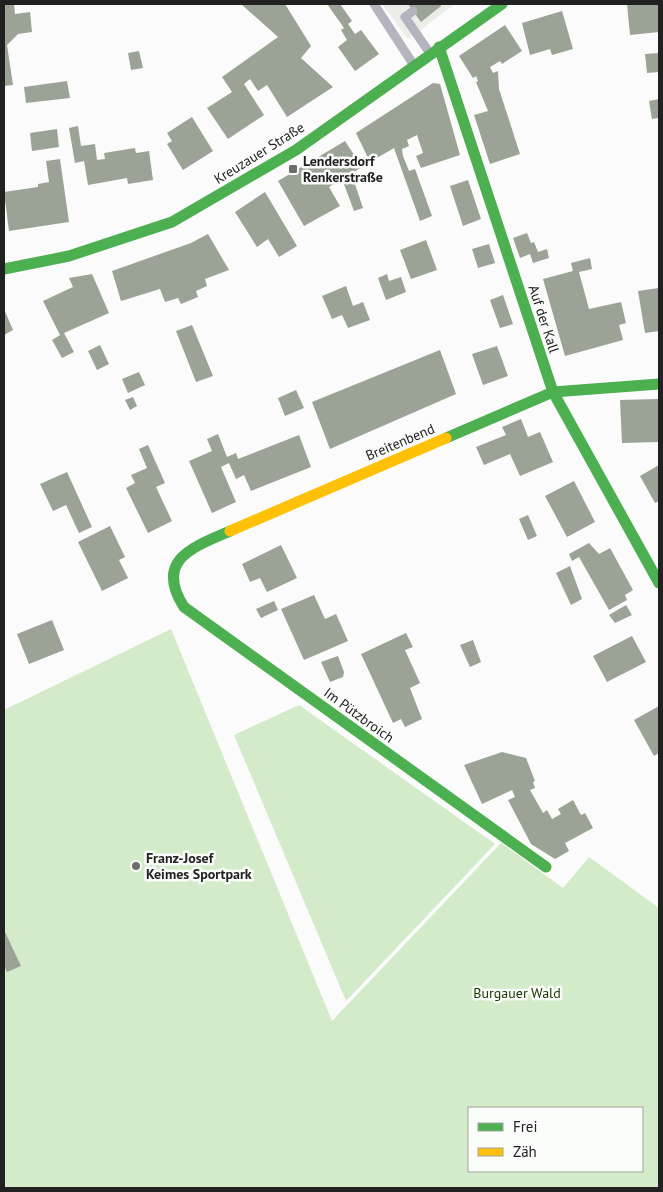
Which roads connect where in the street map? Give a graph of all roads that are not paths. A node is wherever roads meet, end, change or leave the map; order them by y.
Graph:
1 (374, 4) edge
2 (502, 4) edge
3 (413, 11) dead end
4 (435, 50) junction
5 (414, 66) junction
6 (4, 269) edge
7 (659, 384) edge
8 (552, 392) junction
9 (172, 574) joint
10 (659, 583) edge
11 (546, 867) dead end

1 - 5 lane
2 - 4 street, Kreuzauer Straße
3 - 4 lane
4 - 5 street, Kreuzauer Straße
4 - 8 street, Auf der Kall
5 - 6 street, Kreuzauer Straße
7 - 8 street, Breitenbend
8 - 9 street, Breitenbend
8 - 10 street, Auf der Kall
9 - 11 street, Im Pützbroich

